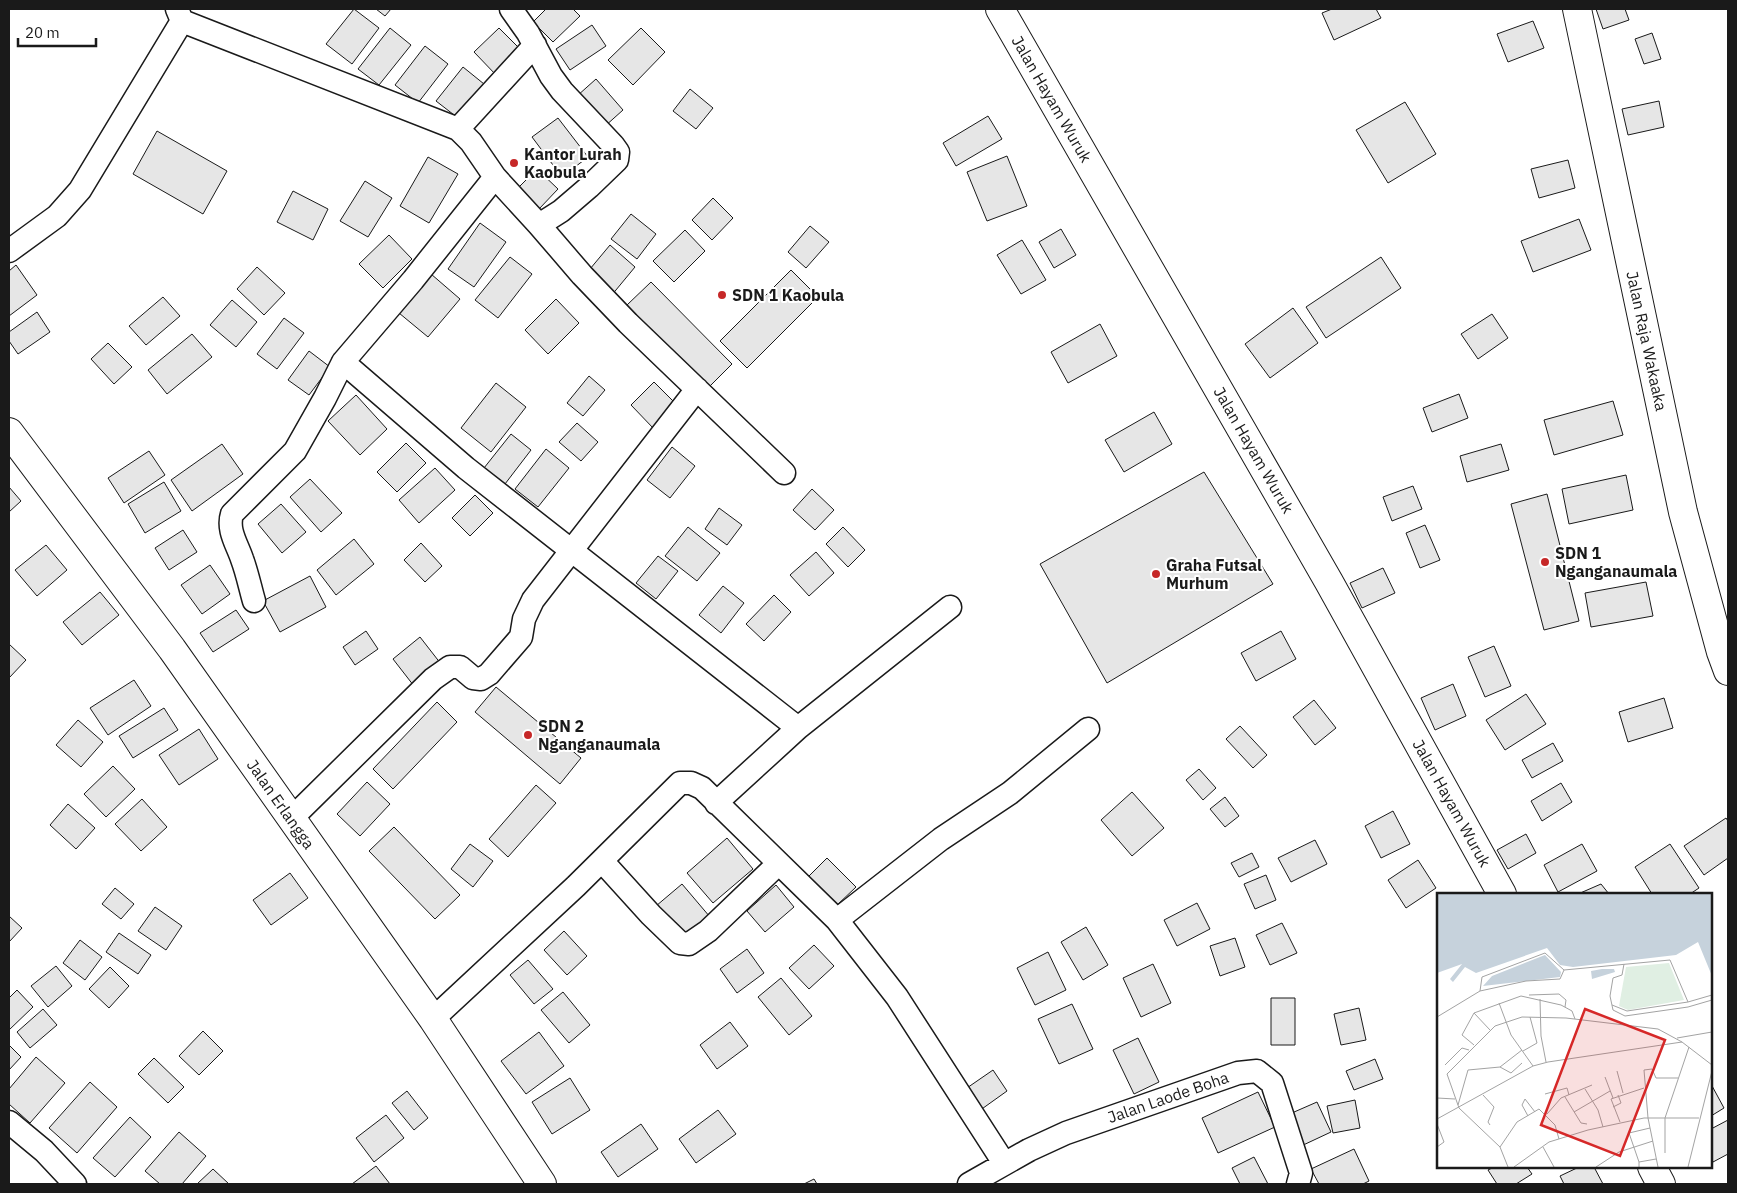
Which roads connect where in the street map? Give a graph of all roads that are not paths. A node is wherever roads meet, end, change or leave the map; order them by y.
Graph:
1 (511, 9) edge
2 (1000, 9) edge
3 (1577, 9) edge
4 (179, 15) edge
5 (535, 45) junction
6 (458, 129) junction
7 (494, 177) junction
8 (540, 225) junction
9 (9, 251) edge
10 (343, 362) junction
11 (697, 390) junction
12 (9, 432) edge
13 (784, 473) dead end
14 (571, 551) junction
15 (254, 601) dead end
16 (950, 607) dead end
17 (1728, 671) edge
18 (798, 728) junction
19 (1088, 729) dead end
20 (716, 803) junction
21 (292, 818) junction
22 (602, 861) junction
23 (778, 864) junction
24 (1501, 893) edge
25 (837, 920) junction
26 (433, 1018) junction
27 (9, 1122) edge
28 (1004, 1163) junction
29 (1653, 1168) edge
30 (75, 1184) edge
31 (542, 1184) edge
32 (969, 1184) edge
33 (1298, 1184) edge
34 (1661, 1184) edge

1 - 5 street
2 - 24 street, Jalan Hayam Wuruk
3 - 17 street, Jalan Raja Wakaaka
4 - 6 street
4 - 9 street
5 - 6 street
5 - 8 street
6 - 7 street
7 - 8 street
7 - 10 street
8 - 11 street
10 - 14 street
10 - 15 street
11 - 13 street
11 - 14 street
12 - 21 street, Jalan Erlangga
14 - 18 street
14 - 21 street
16 - 18 street
18 - 20 street
19 - 25 street
20 - 22 street
20 - 23 street
21 - 26 street, Jalan Erlangga
22 - 23 street
22 - 26 street
23 - 25 street
25 - 28 street
26 - 31 street, Jalan Erlangga
27 - 30 street
28 - 32 street, Jalan Laode Boha
28 - 33 street, Jalan Laode Boha
29 - 34 street

